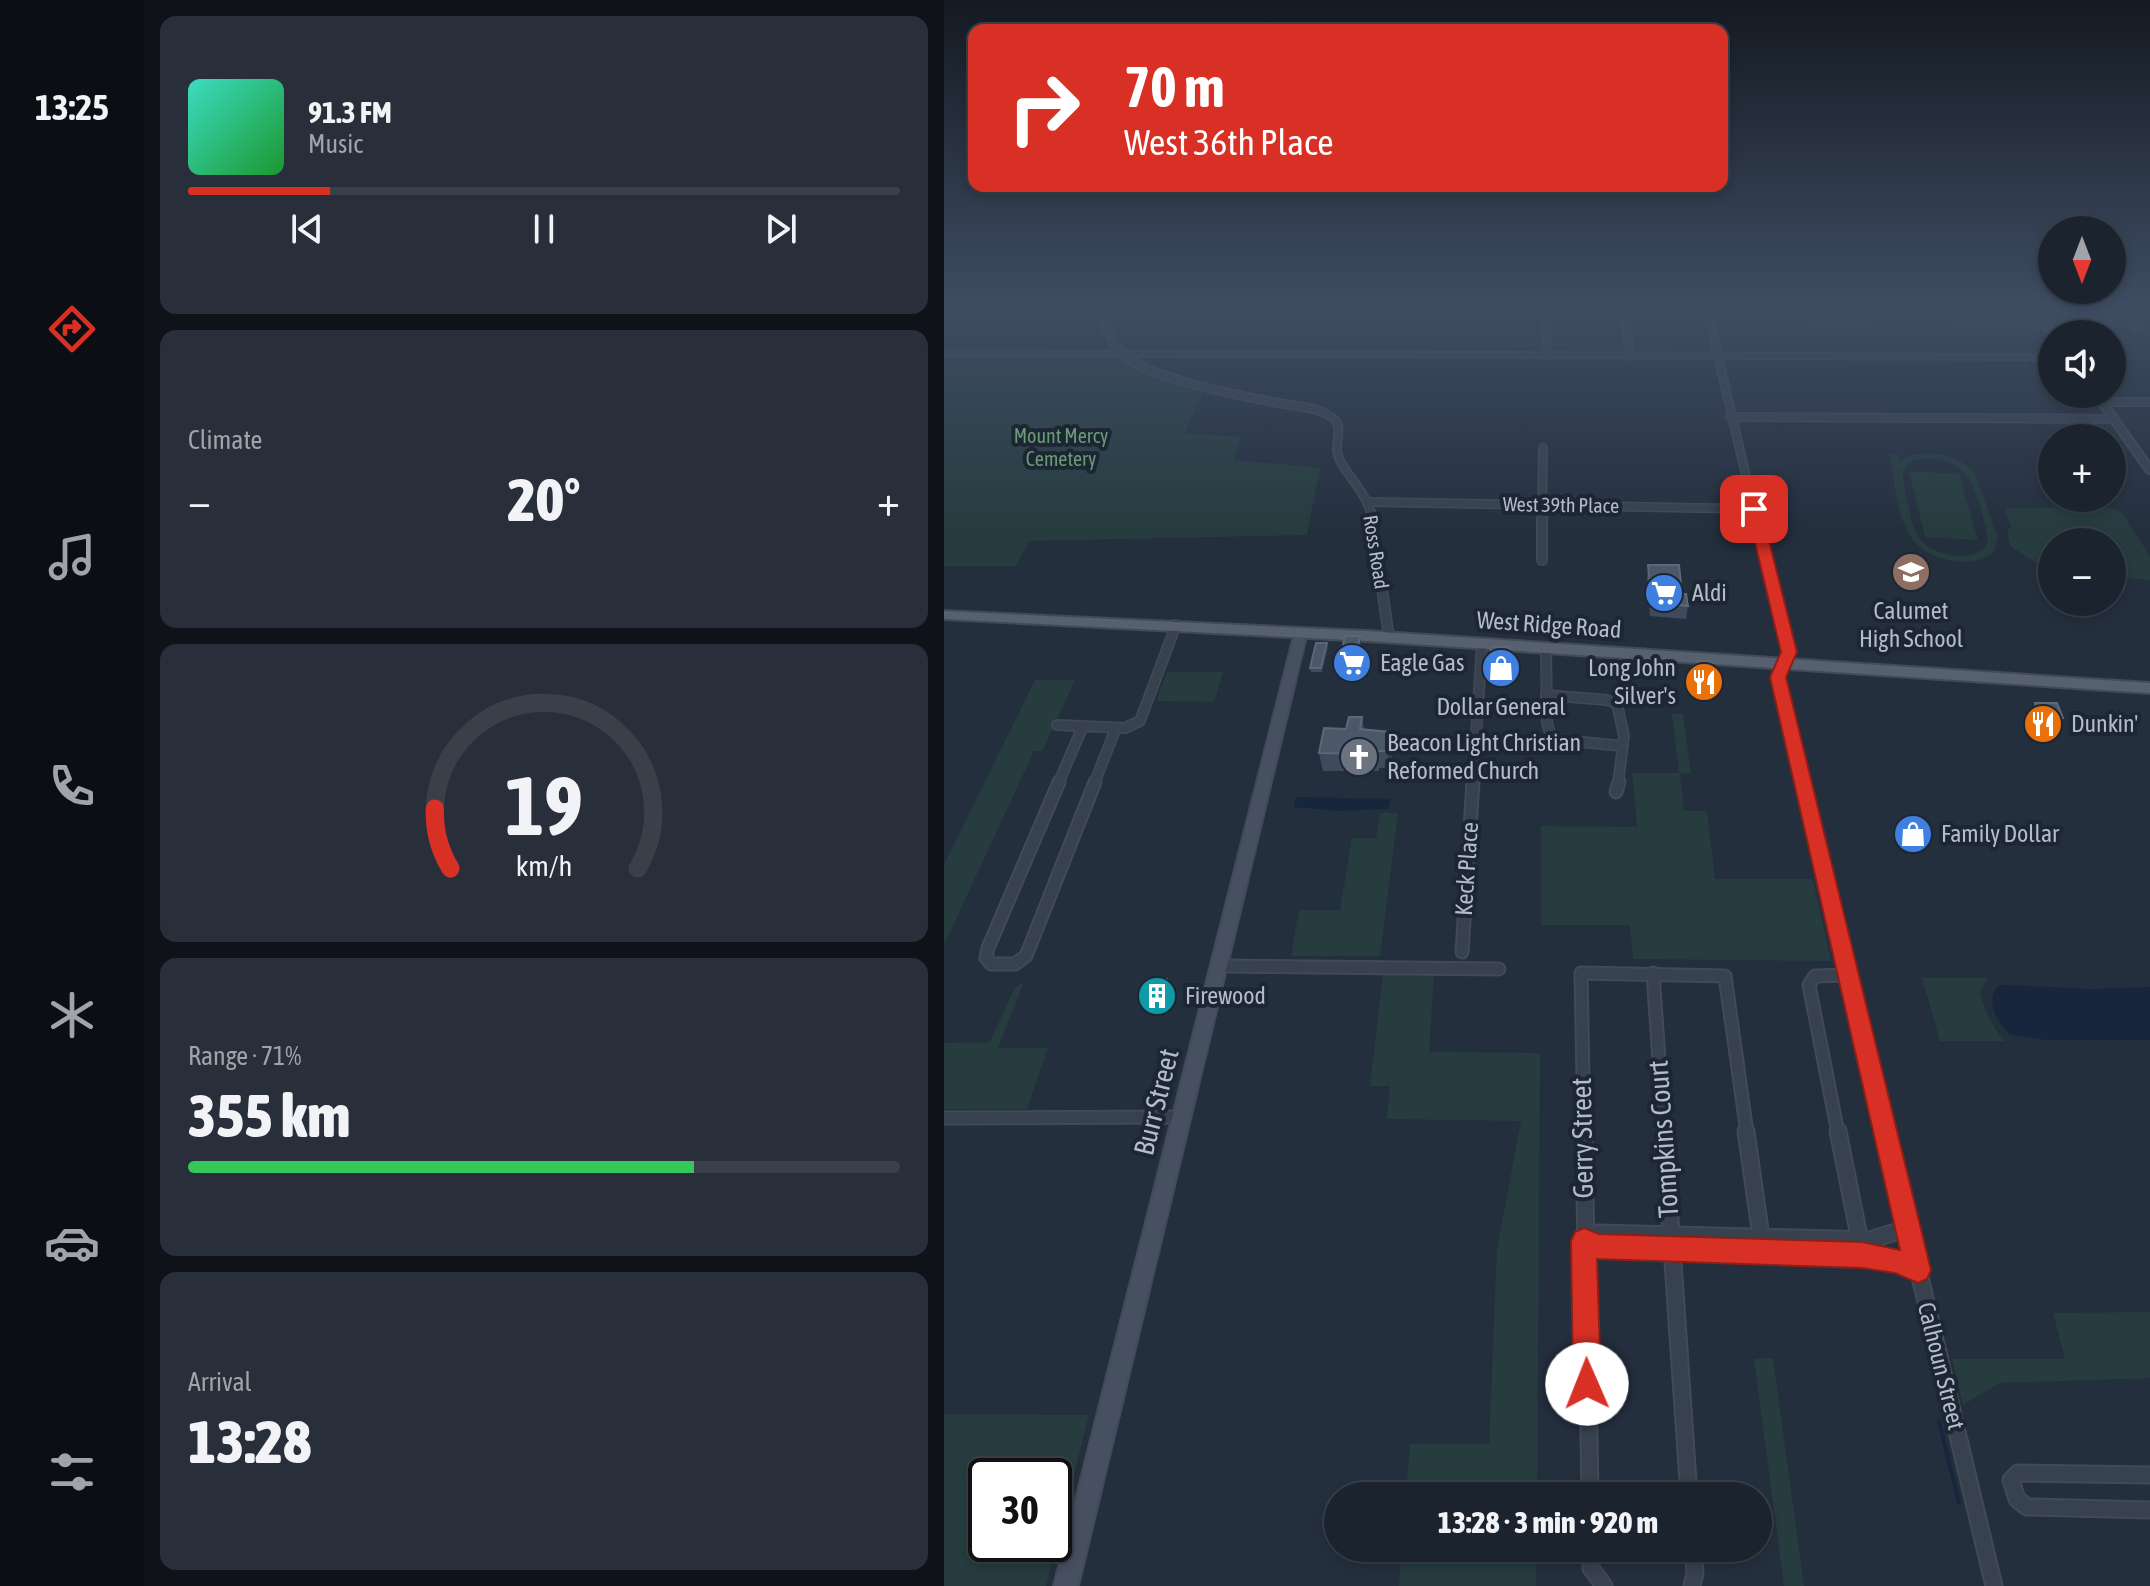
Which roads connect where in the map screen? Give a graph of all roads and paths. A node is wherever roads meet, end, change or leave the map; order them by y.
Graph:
1 (1191, 382) edge
2 (1723, 382) edge
3 (2126, 400) edge
4 (2150, 402) edge
5 (2106, 408) edge
6 (1730, 417) junction
7 (2114, 419) junction
8 (1543, 448) dead end
9 (2150, 470) edge
10 (1369, 502) junction
11 (1543, 504) junction
12 (1754, 509) junction
13 (1542, 560) dead end
14 (945, 618) edge
15 (1176, 625) junction
16 (1301, 632) junction
17 (1389, 637) junction
18 (1482, 643) junction
19 (1546, 647) junction
20 (1784, 662) junction
21 (2150, 688) edge
22 (1546, 695) junction
23 (1057, 725) dead end
24 (1083, 726) junction
25 (1116, 728) junction
26 (1622, 746) junction
27 (1616, 792) dead end
28 (1462, 952) dead end
29 (1218, 966) junction
30 (1499, 969) dead end
31 (1653, 973) junction
32 (1847, 975) junction
33 (1181, 1117) junction
34 (944, 1118) edge
35 (1908, 1228) junction
36 (1587, 1241) junction
37 (1860, 1241) junction
38 (1670, 1242) junction
39 (1762, 1245) junction
40 (1918, 1270) junction
41 (2150, 1475) edge
42 (1590, 1482) edge
43 (1688, 1482) edge
44 (2150, 1510) edge
45 (1591, 1562) edge
46 (1694, 1562) edge
47 (1066, 1586) edge
48 (1604, 1586) edge
49 (1692, 1586) edge
50 (1994, 1586) edge

1 - 10 street, Ross Road
2 - 6 street, Calhoun Street
3 - 4 street
5 - 7 street
6 - 7 street
6 - 12 street, Calhoun Street
7 - 9 street
8 - 11 street
10 - 11 street, West 39th Place
10 - 17 street, Ross Road
11 - 12 street, West 39th Place
11 - 13 street
12 - 20 street, Calhoun Street
14 - 15 main road, West Ridge Road
15 - 16 main road, West Ridge Road
15 - 25 street
16 - 17 main road, West Ridge Road
16 - 29 main road, Burr Street
17 - 18 main road, West Ridge Road
18 - 19 main road, West Ridge Road
18 - 28 street, Keck Place
19 - 20 main road, West Ridge Road
19 - 22 street
20 - 21 main road, West Ridge Road
20 - 32 street, Calhoun Street
22 - 26 street
22 - 26 street
23 - 24 street
24 - 25 street
24 - 25 street
26 - 27 street
29 - 30 street
29 - 33 main road, Burr Street
31 - 36 street, Gerry Street
31 - 38 street, Tompkins Court
31 - 39 street
32 - 35 street, Calhoun Street
32 - 37 street
33 - 34 street
33 - 47 main road, Burr Street
35 - 37 street
35 - 40 street, Calhoun Street
36 - 38 street
36 - 42 street, Gerry Street
37 - 39 street
38 - 39 street
38 - 43 street, Tompkins Court
39 - 40 street
40 - 50 street, Calhoun Street
41 - 44 street
45 - 48 street
46 - 49 street

